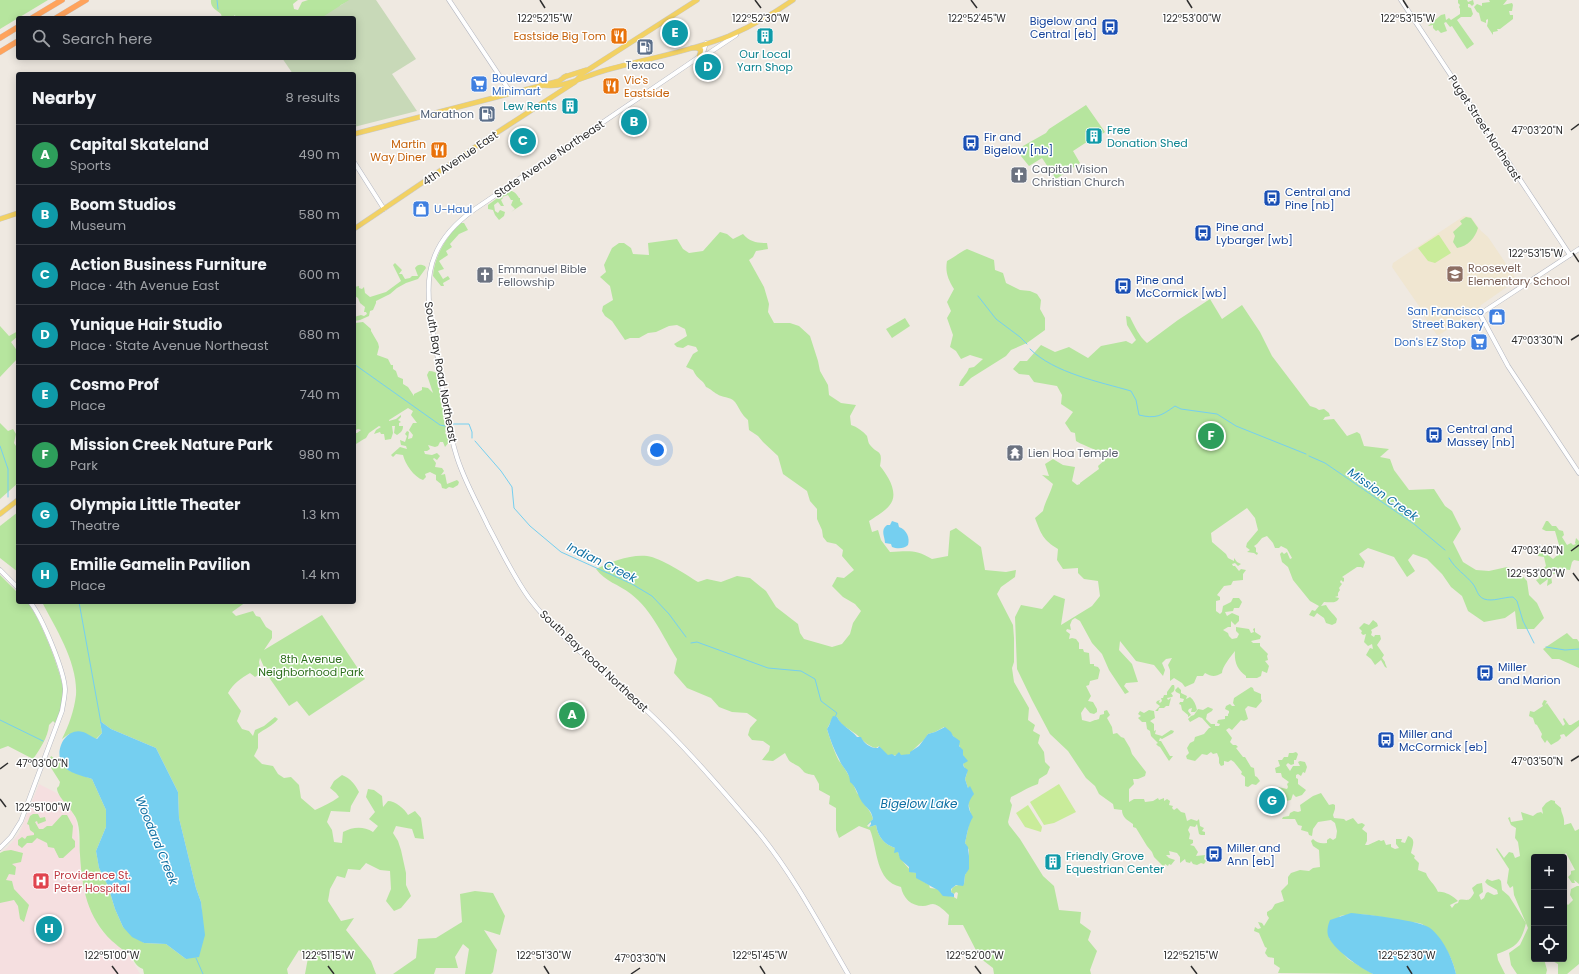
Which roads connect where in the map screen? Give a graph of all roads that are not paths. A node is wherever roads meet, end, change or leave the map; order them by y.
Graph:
1 (62, 0) edge
2 (86, 0) edge
3 (449, 0) edge
4 (697, 0) edge
5 (793, 0) edge
6 (1401, 0) edge
7 (35, 16) edge
8 (59, 16) edge
9 (16, 28) edge
10 (743, 30) junction
11 (0, 38) edge
12 (16, 42) edge
13 (706, 43) junction
14 (683, 49) junction
15 (0, 52) edge
16 (617, 52) junction
17 (699, 57) junction
18 (594, 67) junction
19 (594, 74) junction
20 (676, 74) junction
21 (576, 82) junction
22 (541, 85) junction
23 (511, 93) junction
24 (356, 133) edge
25 (356, 165) edge
26 (384, 209) junction
27 (16, 215) edge
28 (462, 218) joint
29 (0, 220) edge
30 (356, 228) edge
31 (1579, 249) edge
32 (1570, 255) junction
33 (1579, 473) edge
34 (16, 502) edge
35 (0, 514) edge
36 (0, 570) edge
37 (16, 586) edge
38 (31, 604) edge
39 (0, 848) edge
40 (848, 974) edge

1 - 7 highway
2 - 8 highway
3 - 23 street
4 - 16 main road
5 - 10 main road, State Avenue Northeast
6 - 32 street, Puget Street Northeast
9 - 11 highway
10 - 13 main road
10 - 20 street, State Avenue Northeast
12 - 15 highway
13 - 14 main road
13 - 17 street
14 - 17 main road
14 - 19 main road
16 - 18 main road
16 - 19 main road
17 - 20 street, State Avenue Northeast
18 - 21 main road
18 - 22 main road
19 - 21 main road
20 - 28 street, State Avenue Northeast
21 - 22 main road
21 - 26 main road, 4th Avenue East
22 - 23 main road
23 - 24 main road
25 - 26 street
26 - 30 main road, 4th Avenue East
27 - 29 main road
28 - 40 street, South Bay Road Northeast
31 - 32 street
32 - 33 street
34 - 35 main road
36 - 37 street
38 - 39 street

